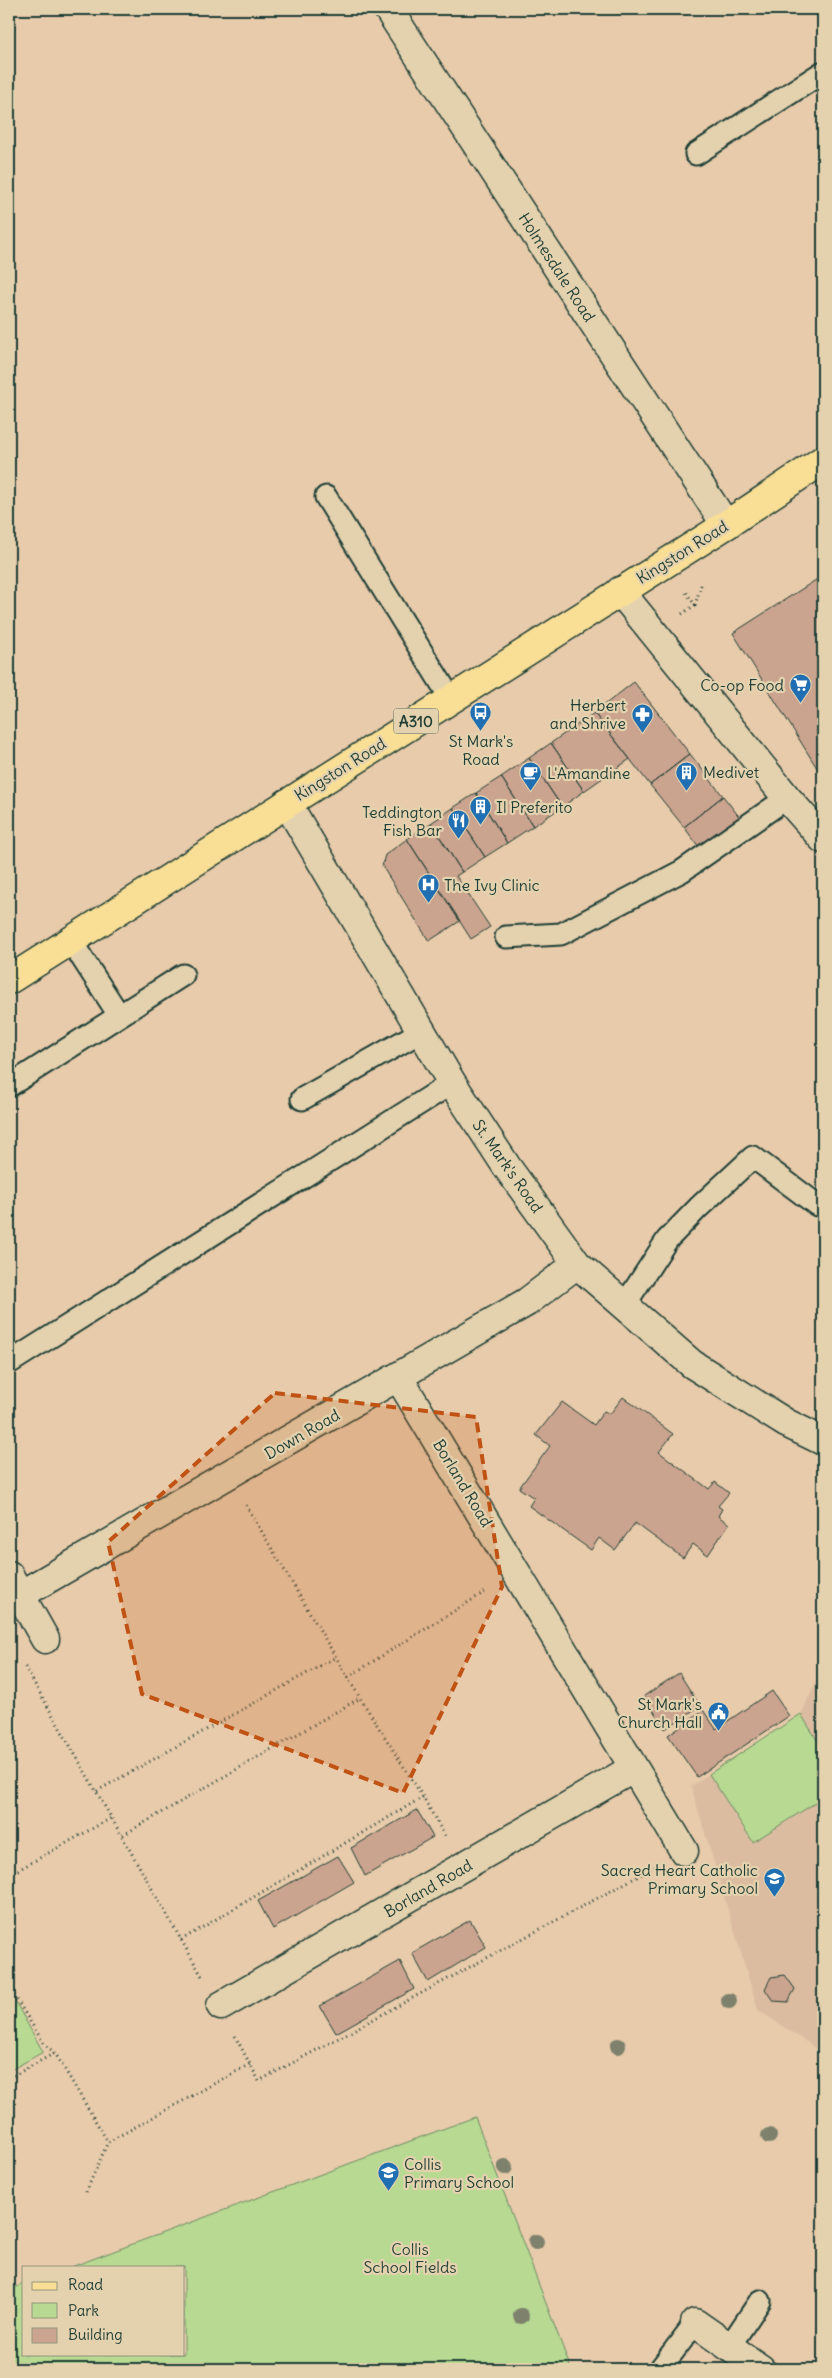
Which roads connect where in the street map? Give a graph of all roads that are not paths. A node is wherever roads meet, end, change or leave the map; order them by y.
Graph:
1 (388, 9) edge
2 (823, 72) edge
3 (696, 154) dead end
4 (823, 460) edge
5 (326, 497) dead end
6 (726, 525) junction
7 (620, 591) junction
8 (451, 699) junction
9 (787, 798) junction
10 (287, 803) junction
11 (823, 839) edge
12 (506, 937) dead end
13 (71, 942) junction
14 (12, 972) edge
15 (182, 975) dead end
16 (120, 1015) junction
17 (422, 1031) junction
18 (452, 1083) junction
19 (9, 1086) edge
20 (302, 1099) dead end
21 (817, 1206) dead end
22 (577, 1264) junction
23 (624, 1306) junction
24 (9, 1363) edge
25 (399, 1378) junction
26 (823, 1441) edge
27 (15, 1585) edge
28 (44, 1639) road end
29 (634, 1768) junction
30 (684, 1851) road end
31 (221, 2006) road end
32 (760, 2301) dead end
33 (695, 2323) joint
34 (729, 2347) junction
35 (660, 2369) edge
36 (761, 2369) edge

1 - 6 street, Holmesdale Road
2 - 3 lane
4 - 6 main road, Kingston Road / A310
5 - 8 lane
6 - 7 main road, Kingston Road / A310
7 - 8 main road, Kingston Road / A310
7 - 9 street
8 - 10 main road, Kingston Road / A310
9 - 11 street
9 - 12 lane
10 - 13 main road, Kingston Road / A310
10 - 17 street, St. Mark's Road
13 - 14 main road, Kingston Road / A310
13 - 16 lane
15 - 16 lane
16 - 19 lane
17 - 18 street, St. Mark's Road
17 - 20 lane
18 - 22 street, St. Mark's Road
18 - 24 lane
21 - 23 lane
22 - 23 street, St. Mark's Road
22 - 25 street, Down Road
23 - 26 street, St. Mark's Road
25 - 27 street, Down Road
25 - 29 street, Borland Road
27 - 28 street, Down Road
29 - 30 street, Borland Road
29 - 31 street, Borland Road
32 - 34 lane
33 - 34 street
33 - 35 lane
34 - 36 street

